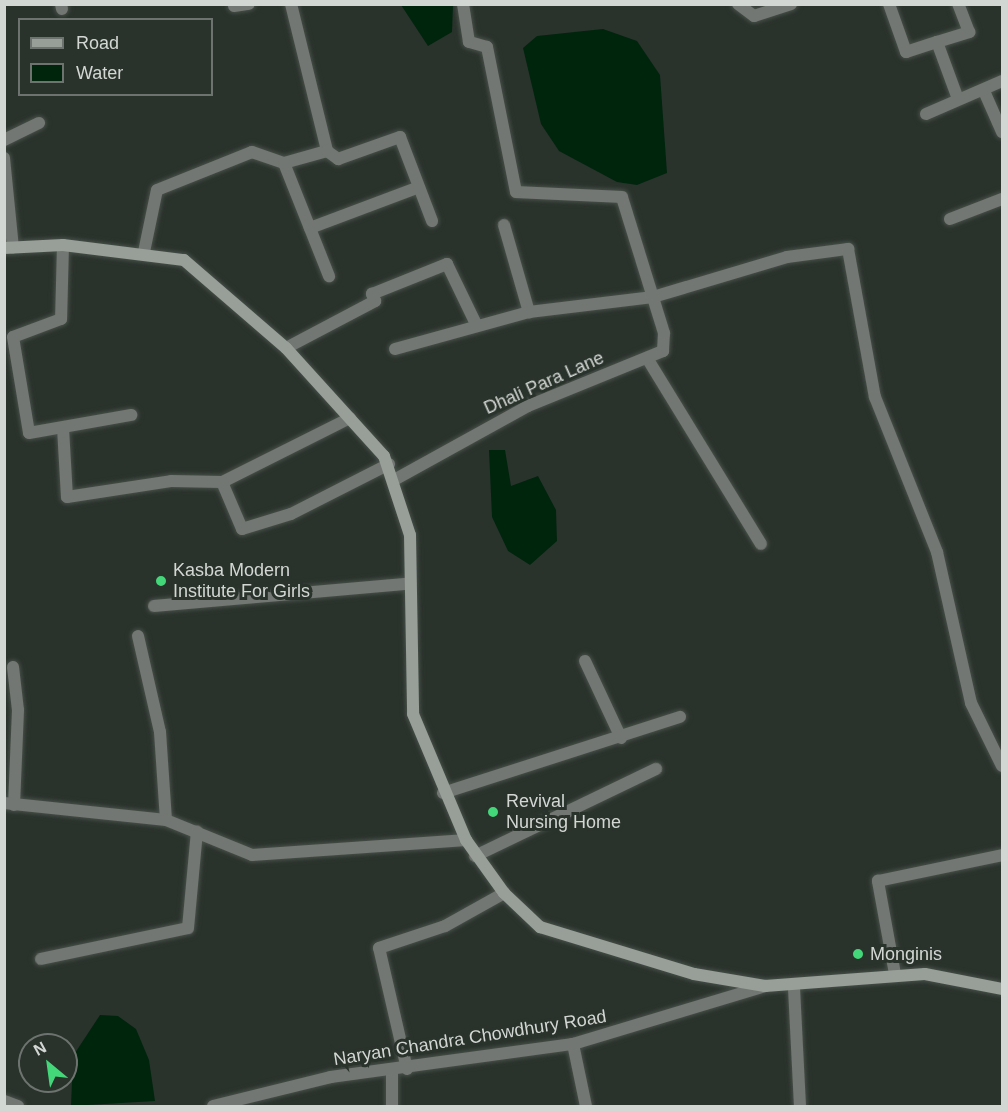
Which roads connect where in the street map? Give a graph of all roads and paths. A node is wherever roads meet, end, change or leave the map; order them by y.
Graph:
1 (249, 4) edge
2 (291, 4) edge
3 (463, 4) edge
4 (738, 4) edge
5 (791, 4) edge
6 (889, 4) edge
7 (958, 4) edge
8 (234, 6) dead end
9 (938, 42) junction
10 (1002, 81) edge
11 (984, 91) junction
12 (958, 99) junction
13 (926, 114) dead end
14 (39, 123) dead end
15 (1002, 132) edge
16 (4, 140) edge
17 (327, 151) junction
18 (4, 158) edge
19 (284, 162) junction
20 (419, 187) junction
21 (1002, 199) edge
22 (950, 219) dead end
23 (432, 221) dead end
24 (504, 225) dead end
25 (310, 228) junction
26 (63, 245) junction
27 (9, 248) edge
28 (144, 252) junction
29 (329, 276) dead end
30 (653, 297) junction
31 (529, 312) junction
32 (476, 324) junction
33 (286, 348) junction
34 (395, 349) dead end
35 (646, 358) junction
36 (131, 415) dead end
37 (350, 418) junction
38 (63, 428) junction
39 (389, 464) junction
40 (394, 480) junction
41 (222, 482) junction
42 (761, 544) dead end
43 (407, 584) junction
44 (154, 606) dead end
45 (138, 636) dead end
46 (585, 661) dead end
47 (13, 667) dead end
48 (680, 717) dead end
49 (621, 738) junction
50 (1002, 766) edge
51 (656, 768) dead end
52 (443, 793) junction
53 (9, 804) edge
54 (166, 820) junction
55 (197, 831) junction
56 (466, 840) junction
57 (1002, 855) edge
58 (476, 856) junction
59 (504, 892) junction
60 (40, 959) dead end
61 (895, 974) junction
62 (765, 986) junction
63 (794, 988) junction
64 (1002, 989) edge
65 (573, 1044) junction
66 (407, 1068) junction
67 (392, 1071) junction
68 (4, 1101) edge
69 (18, 1107) edge
70 (213, 1107) edge
71 (392, 1107) edge
72 (586, 1107) edge
73 (800, 1107) edge

1 - 8 street
2 - 17 street
3 - 30 street
4 - 5 street
6 - 9 street
7 - 9 street
9 - 12 street
10 - 11 street
11 - 12 street
11 - 15 street
12 - 13 street
14 - 16 street
17 - 19 street
17 - 20 street
18 - 27 street
19 - 25 street
19 - 28 street
20 - 23 street
20 - 25 street
21 - 22 street
24 - 31 street
25 - 29 street
26 - 27 main road
26 - 28 main road
26 - 38 street
28 - 33 main road
30 - 31 street
30 - 35 street, Dhali Para Lane
30 - 50 street
31 - 32 street
32 - 33 street
32 - 34 street
33 - 37 main road
35 - 40 street, Dhali Para Lane
35 - 42 street
36 - 38 street
37 - 39 main road
37 - 41 street
38 - 41 street
39 - 40 main road
39 - 41 street
40 - 43 main road
43 - 44 street
43 - 52 main road
45 - 54 street
46 - 49 street
47 - 53 street
48 - 49 street
49 - 52 street
51 - 58 street
52 - 56 main road
53 - 54 street
54 - 55 street
55 - 56 street
55 - 60 street
56 - 58 main road
57 - 61 street
58 - 59 main road
59 - 62 main road
59 - 66 street
61 - 63 main road
61 - 64 main road
62 - 63 main road
62 - 65 street, Naryan Chandra Chowdhury Road
63 - 73 street
65 - 66 street, Naryan Chandra Chowdhury Road
65 - 72 street
66 - 67 street, Naryan Chandra Chowdhury Road
67 - 70 street, Naryan Chandra Chowdhury Road
67 - 71 street
68 - 69 street

